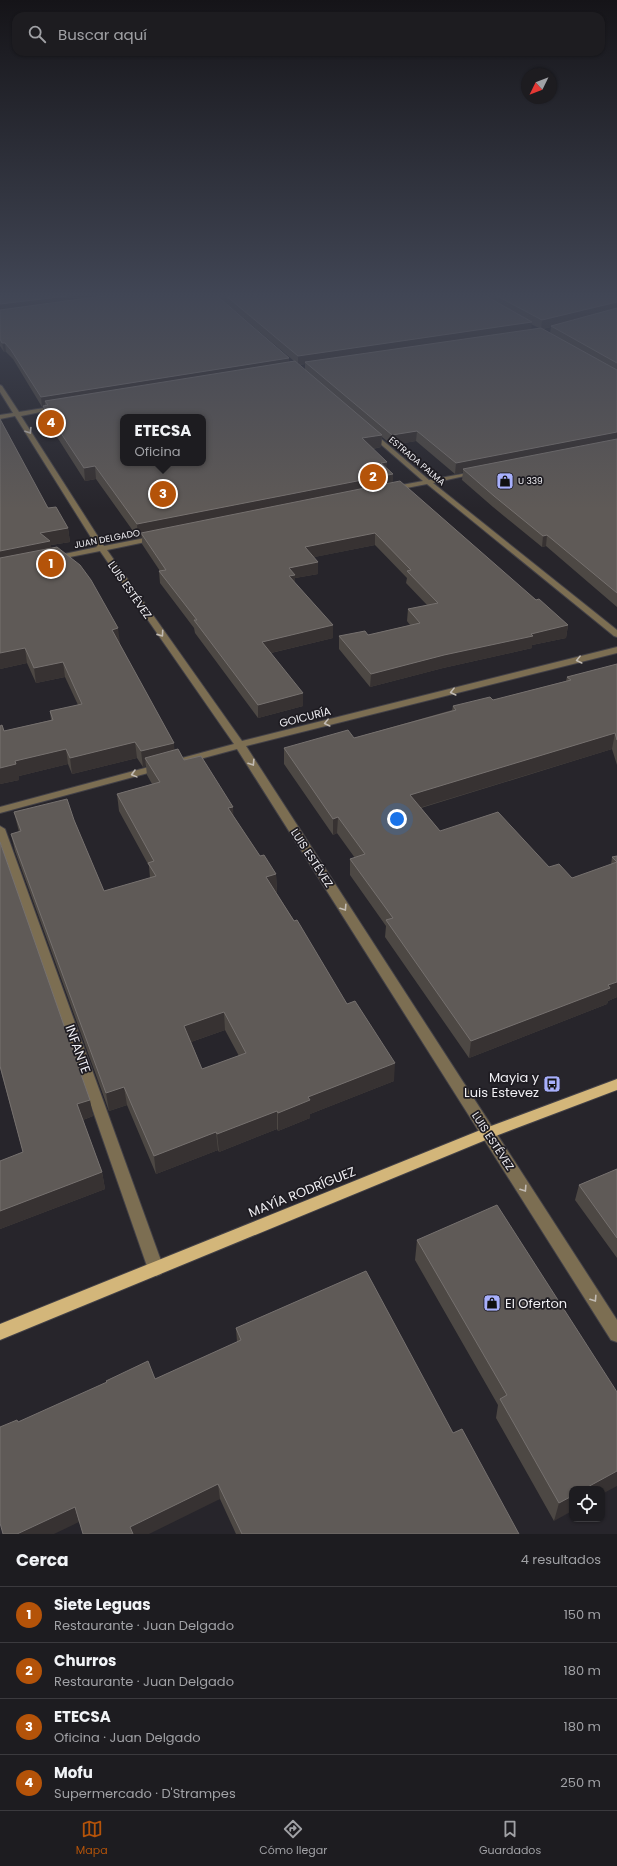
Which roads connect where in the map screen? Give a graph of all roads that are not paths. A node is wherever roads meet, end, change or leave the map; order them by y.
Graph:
1 (0, 387) edge
2 (65, 407) edge
3 (18, 414) junction
4 (0, 417) edge
5 (363, 426) edge
6 (484, 471) edge
7 (428, 482) junction
8 (389, 490) edge
9 (164, 536) edge
10 (102, 549) junction
11 (47, 560) edge
12 (617, 634) edge
13 (617, 650) edge
14 (240, 745) junction
15 (0, 810) edge
16 (0, 829) edge
17 (617, 1084) edge
18 (488, 1133) junction
19 (156, 1269) junction
20 (0, 1332) edge
21 (617, 1334) edge

1 - 3 street, LUIS ESTÉVEZ
2 - 3 street
3 - 4 street
3 -> 10 street, LUIS ESTÉVEZ
5 - 7 street, ESTRADA PALMA
6 - 7 street
7 - 8 street
7 - 12 street, ESTRADA PALMA
9 - 10 street, JUAN DELGADO
10 - 11 street, JUAN DELGADO
10 -> 14 street, LUIS ESTÉVEZ
13 -> 14 street, GOICURÍA
14 -> 15 street, GOICURÍA
14 -> 18 street, LUIS ESTÉVEZ
16 - 19 street, INFANTE
17 - 18 main road, MAYÍA RODRÍGUEZ
18 - 19 main road, MAYÍA RODRÍGUEZ
18 -> 21 street, LUIS ESTÉVEZ
19 - 20 main road, MAYÍA RODRÍGUEZ

